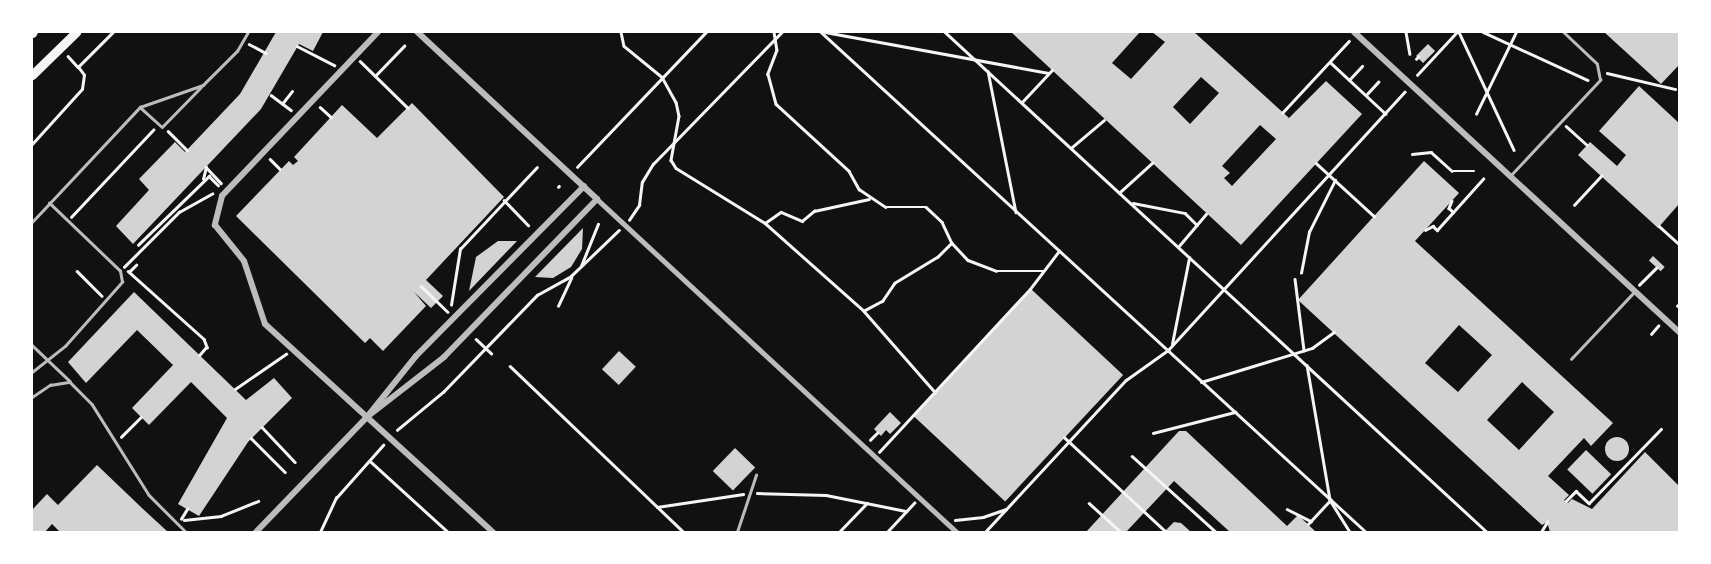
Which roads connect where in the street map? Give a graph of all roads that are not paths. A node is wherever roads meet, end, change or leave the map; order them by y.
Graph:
1 (76, 32) edge
2 (248, 32) edge
3 (378, 32) edge
4 (417, 32) edge
5 (1354, 32) edge
6 (1563, 32) edge
7 (32, 75) edge
8 (203, 85) junction
9 (140, 107) junction
10 (1510, 176) junction
11 (584, 186) junction
12 (597, 199) junction
13 (50, 203) junction
14 (32, 222) edge
15 (1635, 291) junction
16 (1679, 330) edge
17 (32, 345) edge
18 (1571, 359) dead end
19 (48, 360) junction
20 (32, 372) edge
21 (70, 382) junction
22 (32, 397) edge
23 (367, 417) junction
24 (757, 475) dead end
25 (186, 533) edge
26 (256, 533) edge
27 (494, 533) edge
28 (737, 533) edge
29 (956, 533) edge

1 - 7 main road
2 - 8 lane
3 - 23 street
4 - 11 street
5 - 10 street
6 - 10 lane
8 - 9 lane
8 - 9 lane
9 - 13 lane
10 - 15 street
11 - 12 street
11 - 23 street
12 - 23 street
12 - 29 street
13 - 14 lane
13 - 19 lane
15 - 16 street
15 - 18 lane
17 - 19 lane
19 - 20 lane
19 - 21 lane
21 - 22 lane
21 - 25 lane
23 - 26 street
23 - 27 street
24 - 28 lane

